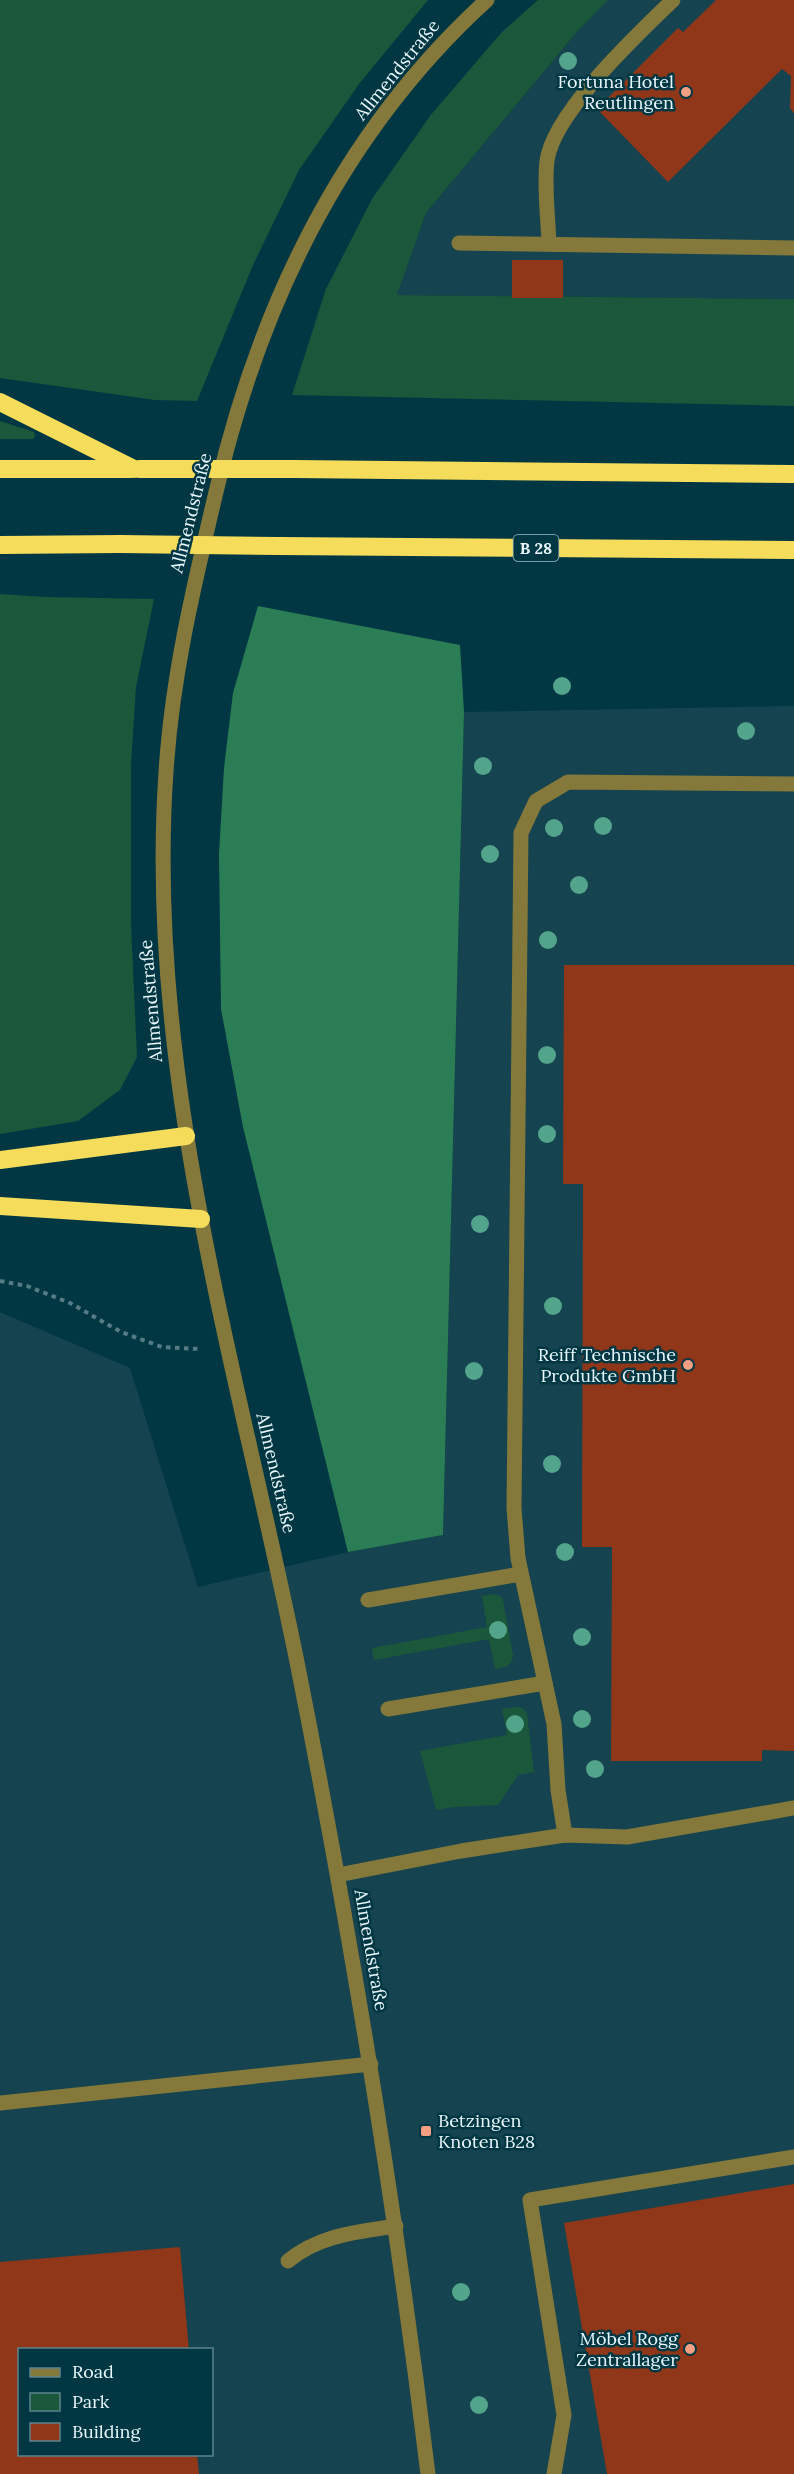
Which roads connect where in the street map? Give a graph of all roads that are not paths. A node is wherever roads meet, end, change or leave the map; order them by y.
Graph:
1 (487, 0) edge
2 (672, 0) edge
3 (459, 243) dead end
4 (549, 243) junction
5 (794, 248) edge
6 (0, 402) edge
7 (0, 469) edge
8 (136, 469) junction
9 (794, 474) edge
10 (0, 545) edge
11 (794, 550) edge
12 (794, 784) edge
13 (186, 1136) junction
14 (0, 1160) edge
15 (0, 1206) edge
16 (201, 1219) junction
17 (521, 1574) junction
18 (368, 1600) dead end
19 (545, 1683) junction
20 (388, 1709) dead end
21 (794, 1808) edge
22 (565, 1835) junction
23 (338, 1875) junction
24 (371, 2064) junction
25 (0, 2103) edge
26 (794, 2157) edge
27 (396, 2226) junction
28 (288, 2261) dead end
29 (428, 2474) edge
30 (554, 2474) edge

1 - 13 street, Allmendstraße
2 - 4 street
3 - 4 street
4 - 5 street
6 - 8 highway
7 - 8 highway
8 - 9 highway, bridge
10 - 11 highway, B 28, bridge
12 - 17 street
13 - 14 highway
13 - 16 street, Allmendstraße
15 - 16 highway
16 - 23 street, Allmendstraße
17 - 18 street
17 - 19 street
19 - 20 street
19 - 22 street
21 - 22 street
22 - 23 street
23 - 24 street, Allmendstraße
24 - 25 street
24 - 27 street, Allmendstraße
26 - 30 street
27 - 28 street
27 - 29 street, Allmendstraße

